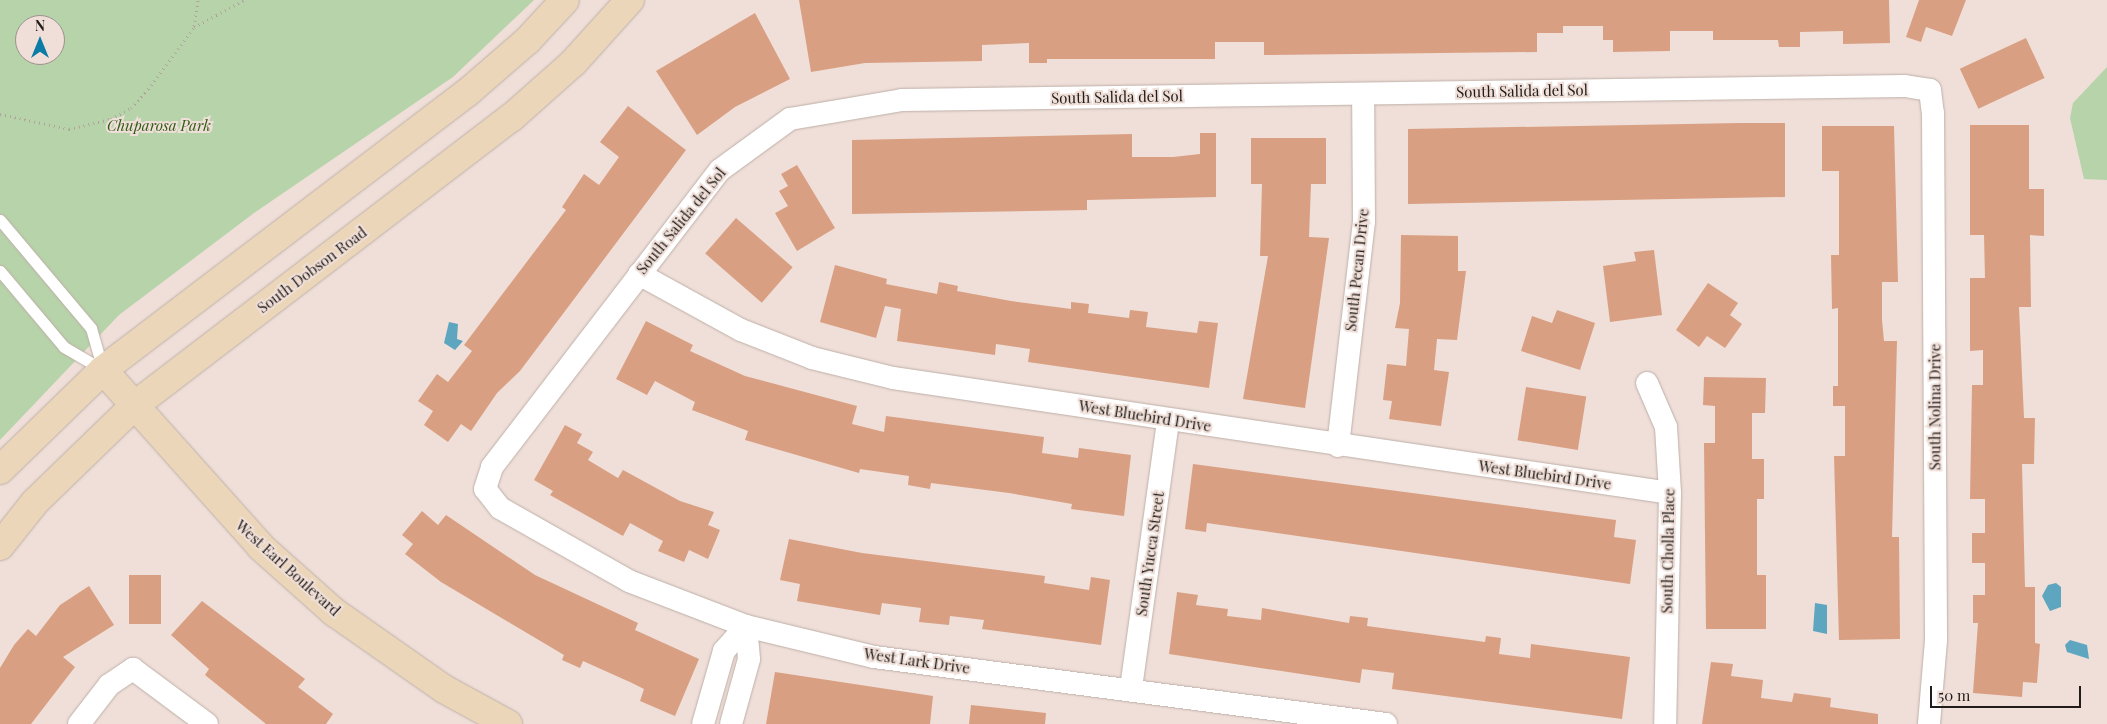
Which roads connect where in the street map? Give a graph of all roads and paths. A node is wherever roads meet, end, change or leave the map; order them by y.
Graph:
1 (198, 0) edge
2 (244, 0) edge
3 (565, 0) edge
4 (630, 0) edge
5 (194, 27) junction
6 (1930, 90) joint
7 (1363, 94) junction
8 (0, 114) edge
9 (0, 220) edge
10 (0, 271) edge
11 (639, 274) junction
12 (102, 370) junction
13 (1647, 382) dead end
14 (135, 405) junction
15 (1168, 420) junction
16 (1338, 446) junction
17 (0, 470) edge
18 (485, 489) joint
19 (1670, 493) junction
20 (0, 546) edge
21 (746, 626) junction
22 (1131, 688) junction
23 (79, 724) edge
24 (207, 724) edge
25 (508, 724) edge
26 (703, 724) edge
27 (731, 724) edge
28 (1386, 724) edge
29 (1665, 724) edge
30 (1929, 724) edge

1 - 5 path
2 - 5 path
3 - 12 main road
4 - 14 main road, South Dobson Road
5 - 8 path
6 - 7 street, South Salida del Sol
6 - 30 street, South Nolina Drive
7 - 11 street, South Salida del Sol
7 - 16 street, South Pecan Drive
9 - 12 lane, West Earl Boulevard
10 - 12 lane, West Earl Boulevard
11 - 15 street, West Bluebird Drive
11 - 18 street, South Salida del Sol
12 - 14 main road, West Earl Boulevard
12 - 17 main road
13 - 19 street, South Cholla Place
14 - 20 main road, South Dobson Road
14 - 25 main road, West Earl Boulevard
15 - 16 street, West Bluebird Drive
15 - 22 street, South Yucca Street
16 - 19 street, West Bluebird Drive
18 - 21 street, West Lark Drive
19 - 29 street, South Cholla Place
21 - 22 street, West Lark Drive
21 - 26 street
21 - 27 street
22 - 28 street, West Lark Drive
23 - 24 street

